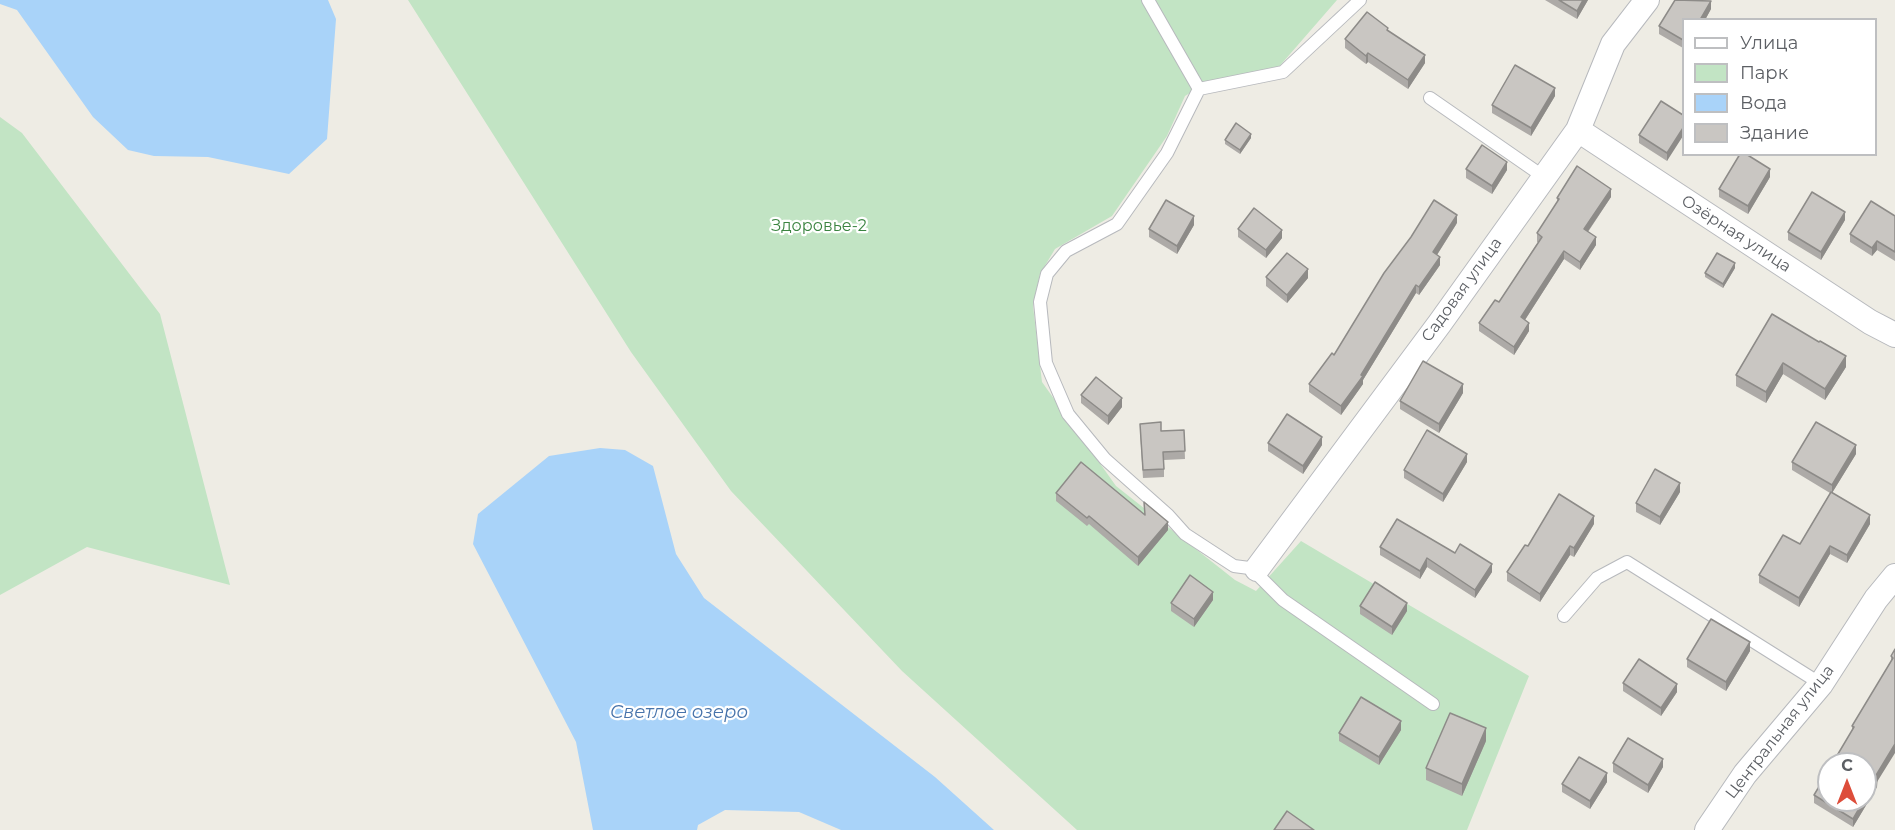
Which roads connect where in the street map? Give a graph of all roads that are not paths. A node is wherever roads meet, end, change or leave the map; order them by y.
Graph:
1 (1148, 0) edge
2 (1360, 0) edge
3 (1647, 0) edge
4 (1199, 88) junction
5 (1430, 98) dead end
6 (1578, 130) junction
7 (1544, 177) junction
8 (1895, 335) edge
9 (1257, 569) junction
10 (1895, 576) edge
11 (1564, 616) dead end
12 (1821, 684) junction
13 (1433, 704) dead end
14 (1707, 830) edge

1 - 4 lane
2 - 4 lane
3 - 6 street, Садовая улица
4 - 9 lane
5 - 7 lane
6 - 7 street, Садовая улица
6 - 8 street, Озёрная улица
7 - 9 street, Садовая улица
9 - 13 lane
10 - 12 street, Центральная улица
11 - 12 lane
12 - 14 street, Центральная улица

